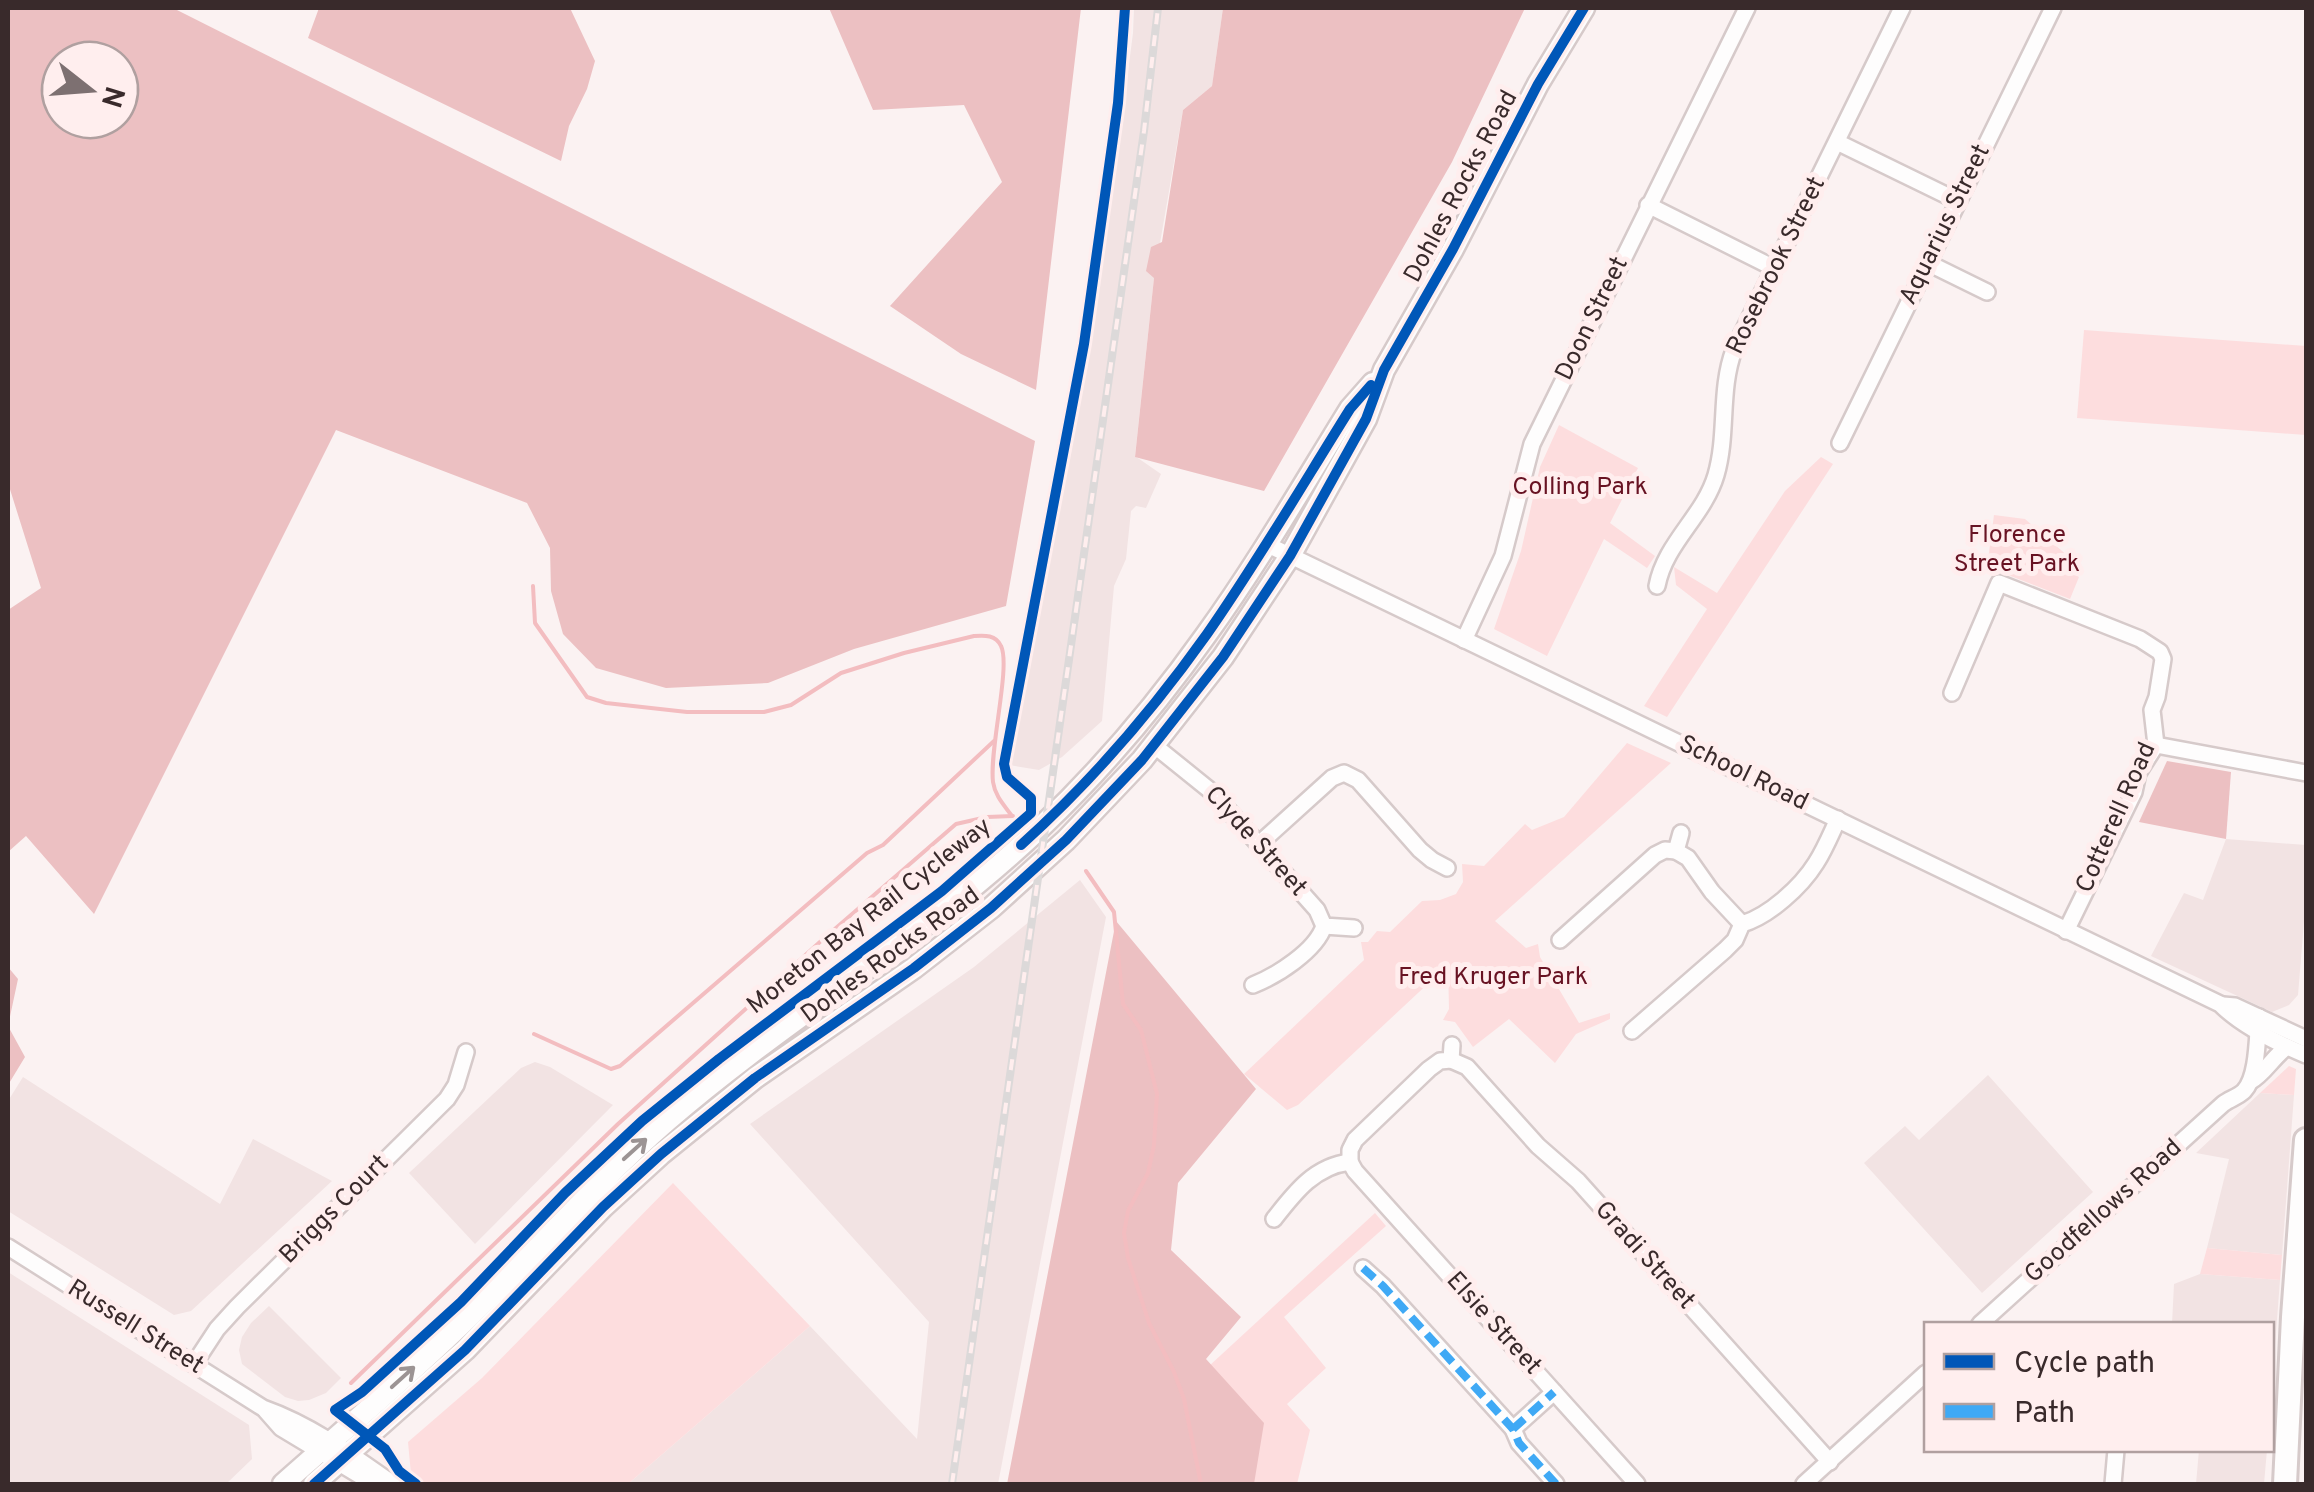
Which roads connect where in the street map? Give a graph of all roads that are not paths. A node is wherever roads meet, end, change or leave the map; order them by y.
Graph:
1 (1746, 8) edge
2 (1902, 8) edge
3 (2053, 8) edge
4 (1579, 12) edge
5 (1837, 142) junction
6 (1958, 201) junction
7 (1648, 205) junction
8 (1928, 263) junction
9 (1774, 268) junction
10 (1986, 292) dead end
11 (1384, 370) junction
12 (1840, 443) dead end
13 (1266, 544) junction
14 (1290, 556) junction
15 (1657, 586) dead end
16 (1464, 640) junction
17 (1952, 693) dead end
18 (2156, 745) junction
19 (1155, 746) junction
20 (2306, 774) edge
21 (1838, 820) junction
22 (1681, 833) dead end
23 (1259, 844) junction
24 (1676, 851) junction
25 (1447, 868) dead end
26 (1742, 924) junction
27 (1324, 926) junction
28 (1354, 928) dead end
29 (2066, 931) junction
30 (1560, 940) dead end
31 (1252, 985) dead end
32 (2254, 1022) junction
33 (1632, 1031) dead end
34 (2306, 1039) edge
35 (2287, 1046) junction
36 (466, 1052) dead end
37 (2306, 1055) edge
38 (2250, 1082) junction
39 (2229, 1099) junction
40 (2306, 1140) edge
41 (1350, 1162) junction
42 (1274, 1219) dead end
43 (8, 1247) edge
44 (1362, 1268) dead end
45 (1982, 1322) edge
46 (194, 1364) junction
47 (1924, 1375) edge
48 (2290, 1380) edge
49 (1554, 1392) junction
50 (1513, 1429) junction
51 (2116, 1452) edge
52 (334, 1453) junction
53 (1830, 1462) junction
54 (283, 1484) edge
55 (314, 1484) edge
56 (374, 1484) edge
57 (393, 1484) edge
58 (1556, 1484) edge
59 (1637, 1484) edge
60 (1804, 1484) edge
61 (2113, 1484) edge
62 (2285, 1484) edge
63 (2298, 1484) edge

1 - 7 street, Doon Street
2 - 5 street, Rosebrook Street
3 - 6 street, Aquarius Street
4 - 11 main road, Dohles Rocks Road
5 - 6 street
5 - 9 street, Rosebrook Street
6 - 8 street, Aquarius Street
7 - 9 street
7 - 16 street, Doon Street
8 - 10 street
8 - 12 street, Aquarius Street
9 - 15 street, Rosebrook Street
11 - 13 main road, Dohles Rocks Road
11 - 14 main road, Dohles Rocks Road
13 - 14 street, School Road
52 -> 13 main road, Dohles Rocks Road
14 - 16 street, School Road
14 - 19 main road, Dohles Rocks Road
16 - 21 street, School Road
17 - 18 street, Cotterell Road
18 - 20 street
18 - 29 street, Cotterell Road
19 - 23 street, Clyde Street
19 - 52 main road, Dohles Rocks Road
21 - 26 street
21 - 29 street, School Road
22 - 24 street
23 - 25 street
23 - 27 street, Clyde Street
24 - 26 street
24 - 30 street
26 - 33 street
27 - 28 street
27 - 31 street
29 - 32 street, School Road
32 - 34 street, School Road
32 - 35 street, School Road
32 - 38 street
32 - 39 street, Goodfellows Road
35 - 37 street, School Road
35 - 38 street, Goodfellows Road
36 - 46 street, Briggs Court
38 - 39 street, Goodfellows Road
39 - 45 street, Goodfellows Road
40 - 48 highway
41 - 42 street
41 - 49 street, Elsie Street
41 - 53 street, Gradi Street
43 - 46 street, Russell Street
44 - 50 street
46 - 52 street, Russell Street
47 - 53 street
48 - 62 highway
48 - 63 highway
49 - 50 street
49 - 59 street, Elsie Street
50 - 58 street
51 - 61 street
52 - 54 main road, Dohles Rocks Road
52 - 55 main road, Dohles Rocks Road
52 - 56 street
52 - 57 street
53 - 60 street

